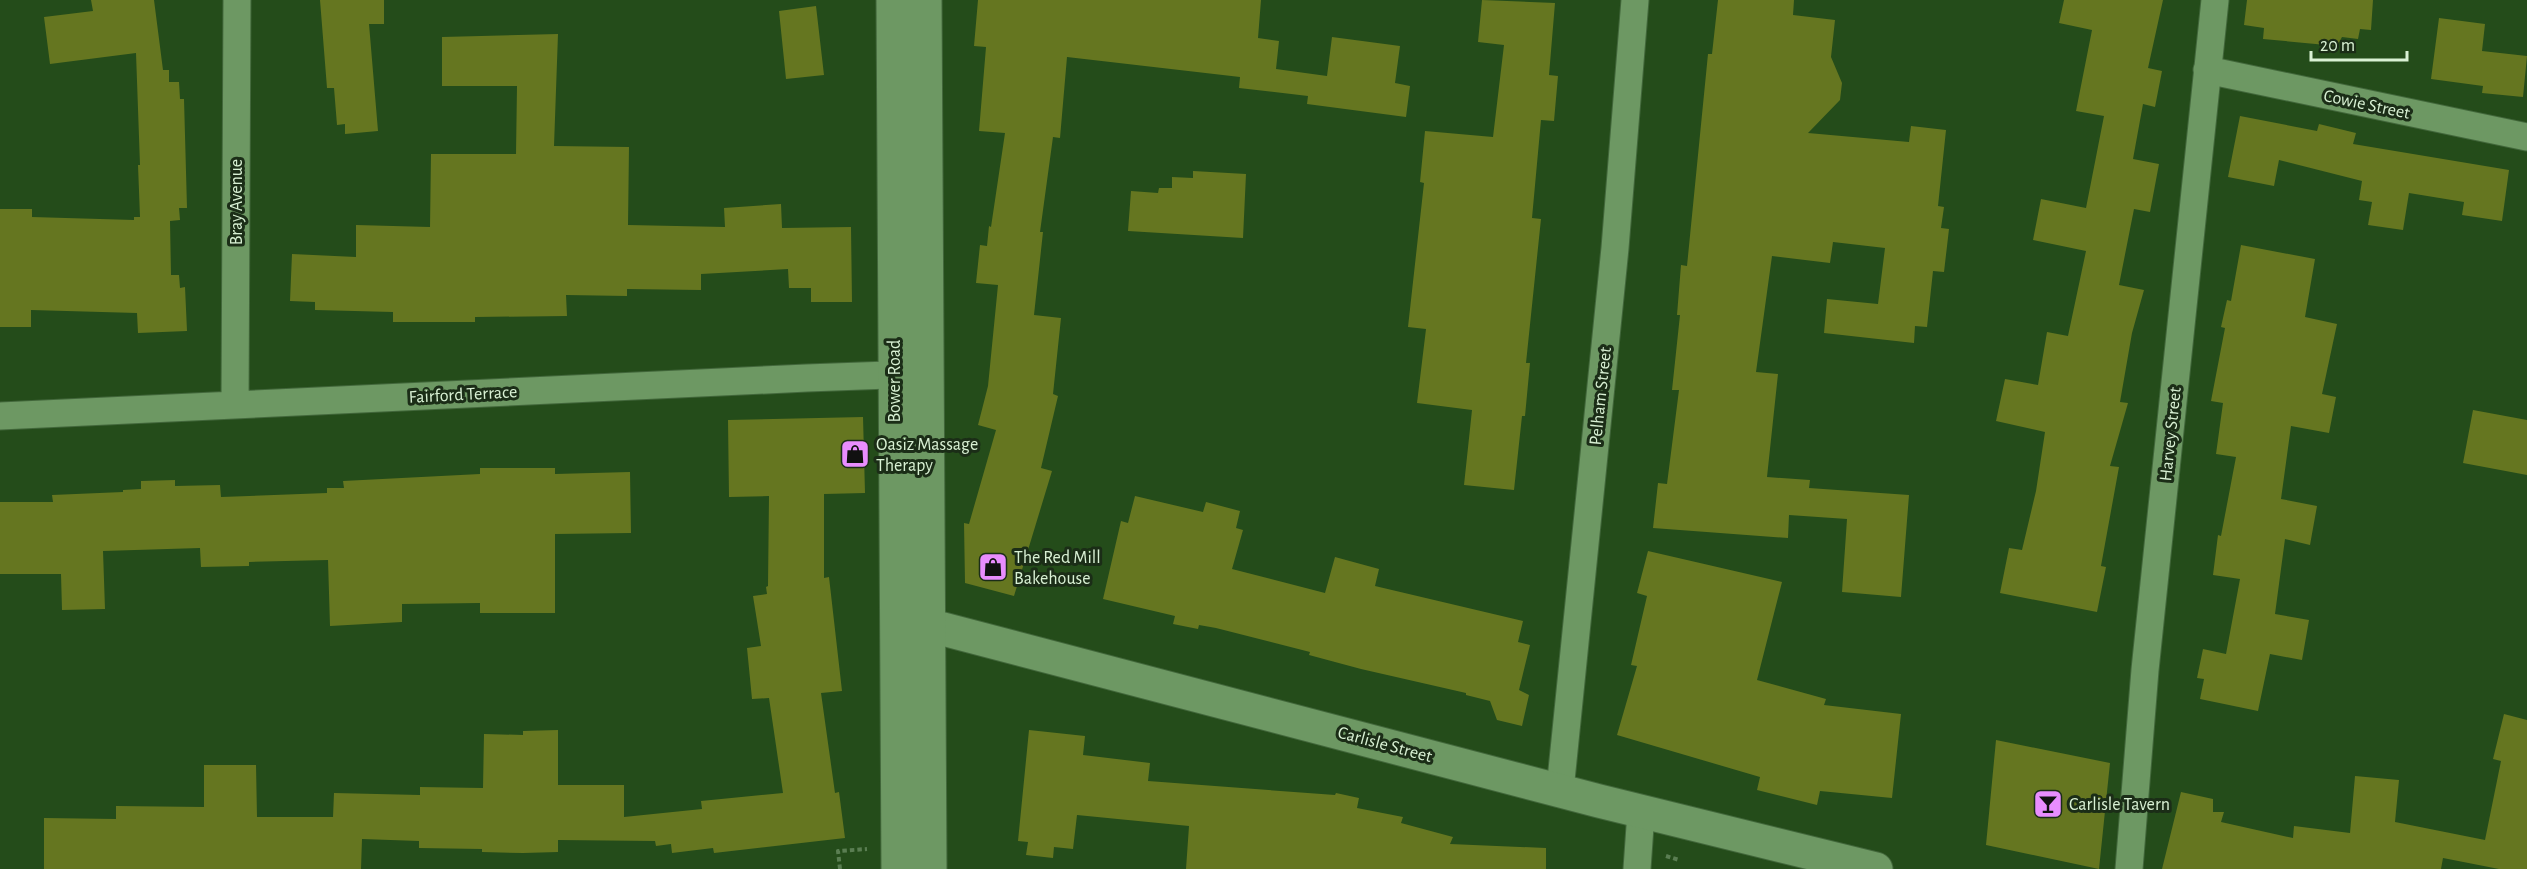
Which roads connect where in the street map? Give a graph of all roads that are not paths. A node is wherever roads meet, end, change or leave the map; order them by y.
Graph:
1 (237, 0) edge
2 (892, 0) edge
3 (925, 0) edge
4 (1635, 0) edge
5 (2215, 0) edge
6 (2207, 70) junction
7 (2527, 136) edge
8 (926, 374) junction
9 (894, 375) junction
10 (235, 405) junction
11 (0, 416) edge
12 (895, 617) junction
13 (929, 625) junction
14 (1560, 790) junction
15 (1641, 812) junction
16 (930, 868) edge
17 (895, 869) edge
18 (1637, 869) edge
19 (1876, 869) edge
20 (2129, 869) edge

1 - 10 street, Bray Avenue
2 - 9 main road, Bower Road
3 - 8 main road, Bower Road
4 - 14 street, Pelham Street
5 - 6 street, Harvey Street
6 - 7 street, Cowie Street
6 - 20 street, Harvey Street
8 - 9 street, Fairford Terrace
8 - 13 main road, Bower Road
9 - 10 street, Fairford Terrace
9 - 12 main road, Bower Road
10 - 11 street, Fairford Terrace
12 - 13 main road, Carlisle Street
12 - 17 main road, Bower Road
13 - 14 main road, Carlisle Street
13 - 16 main road, Bower Road
14 - 15 main road, Carlisle Street
15 - 18 street
15 - 19 main road, Carlisle Street
16 - 17 street

